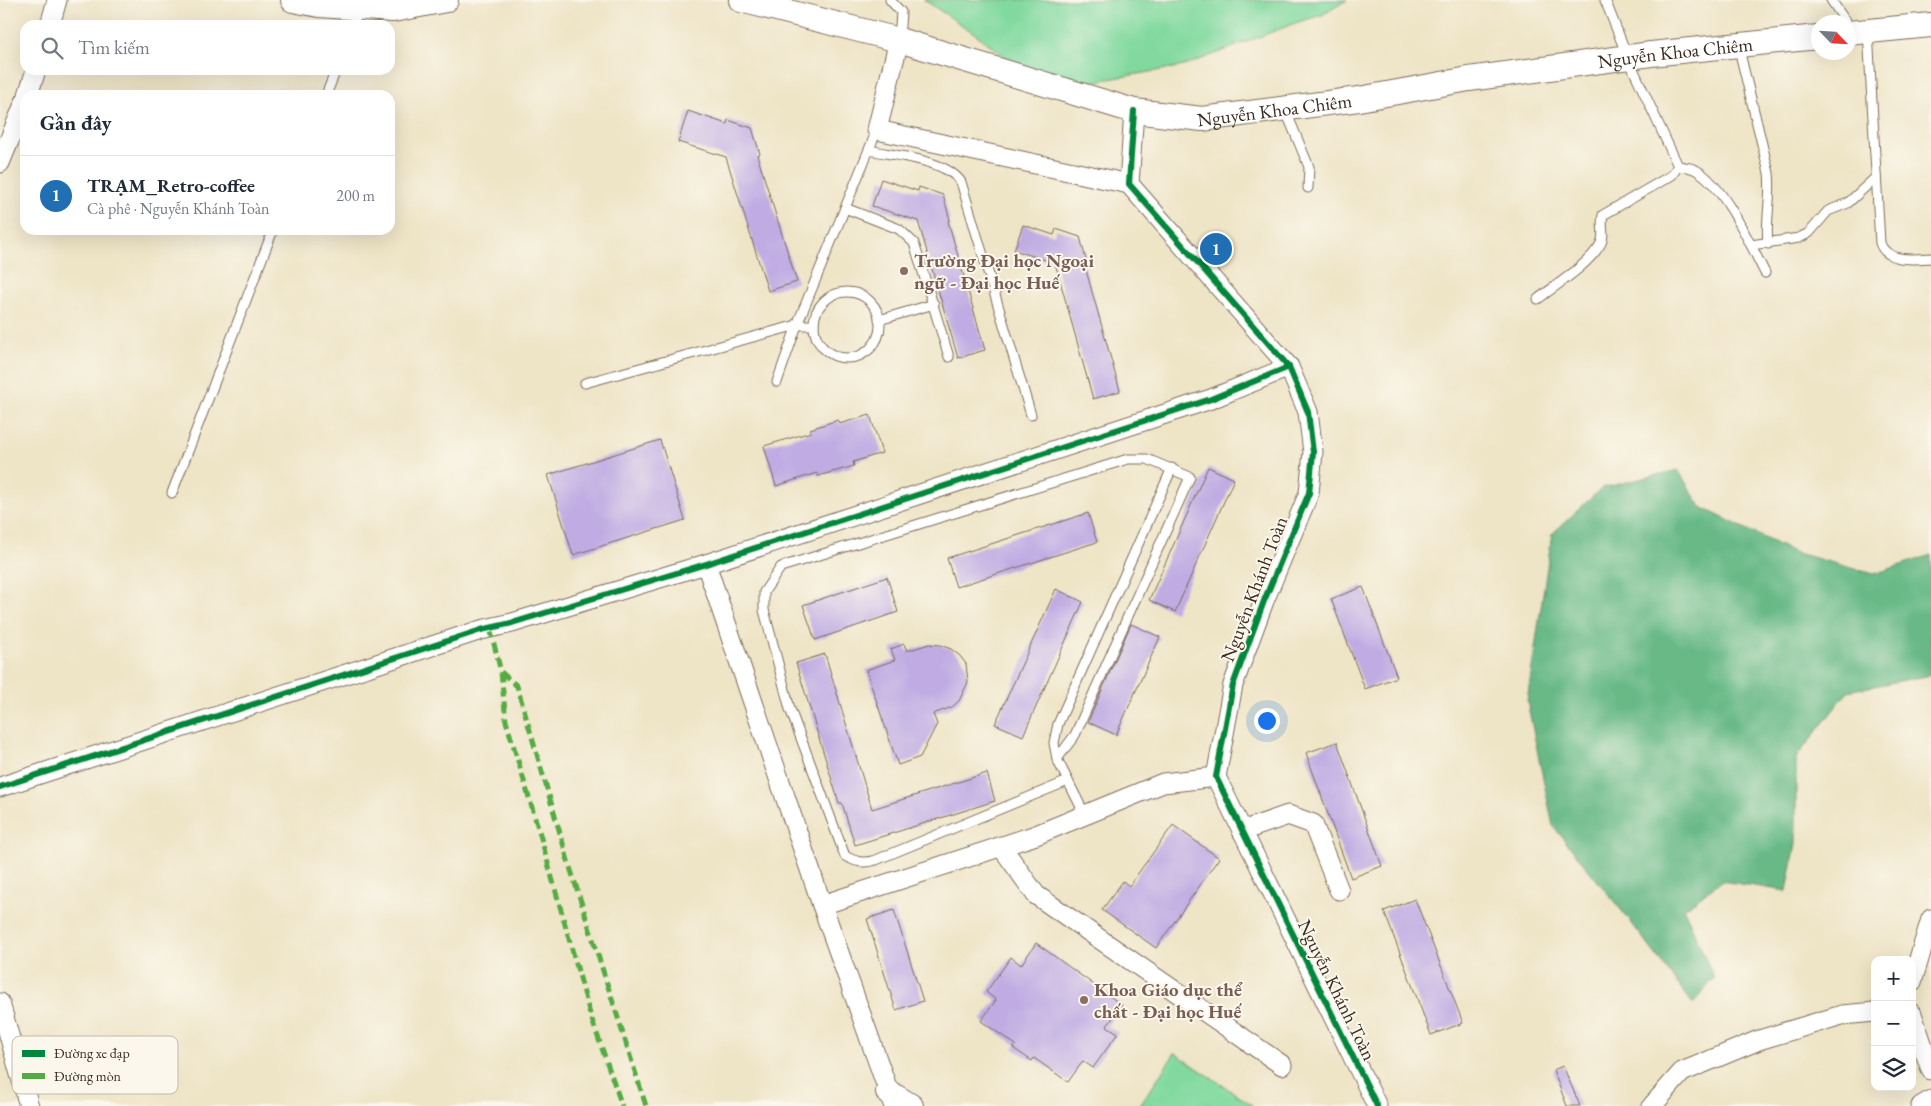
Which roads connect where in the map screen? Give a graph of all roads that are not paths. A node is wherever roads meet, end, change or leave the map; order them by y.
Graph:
1 (57, 0) edge
2 (293, 0) edge
3 (446, 0) edge
4 (740, 0) edge
5 (890, 0) edge
6 (1606, 0) edge
7 (1831, 0) edge
8 (1842, 15) edge
9 (357, 16) edge
10 (51, 20) edge
11 (1931, 25) edge
12 (1856, 29) edge
13 (1811, 37) edge
14 (899, 40) junction
15 (1738, 45) junction
16 (1856, 48) edge
17 (1628, 58) junction
18 (34, 75) edge
19 (334, 75) edge
20 (30, 90) edge
21 (328, 90) edge
22 (1285, 108) junction
23 (1134, 110) junction
24 (20, 114) edge
25 (877, 130) junction
26 (869, 150) junction
27 (0, 163) edge
28 (1678, 166) junction
29 (1876, 177) junction
30 (1129, 184) junction
31 (1308, 188) dead end
32 (845, 208) junction
33 (271, 235) edge
34 (1768, 244) junction
35 (1750, 246) junction
36 (1931, 258) edge
37 (1764, 273) dead end
38 (1538, 299) dead end
39 (934, 304) junction
40 (879, 320) junction
41 (797, 325) junction
42 (814, 325) junction
43 (949, 357) dead end
44 (1289, 367) junction
45 (777, 382) dead end
46 (585, 383) dead end
47 (1031, 415) dead end
48 (1172, 468) junction
49 (172, 493) dead end
50 (706, 564) junction
51 (1057, 759) junction
52 (1216, 777) junction
53 (1068, 781) junction
54 (0, 787) edge
55 (1085, 815) junction
56 (1242, 831) junction
57 (1002, 846) junction
58 (1339, 890) dead end
59 (822, 905) junction
60 (1931, 919) edge
61 (1916, 969) edge
62 (0, 1003) edge
63 (1871, 1012) edge
64 (1916, 1025) edge
65 (12, 1044) edge
66 (1282, 1065) dead end
67 (1931, 1070) edge
68 (891, 1099) edge
69 (1931, 1100) edge
70 (911, 1106) edge
71 (1377, 1106) edge
72 (1652, 1106) edge
73 (1921, 1106) edge

1 - 10 street
2 - 9 street
3 - 9 street
4 - 14 street, Nguyễn Khoa Chiêm
5 - 14 lane
6 - 17 lane
7 - 8 lane
11 - 12 street
13 - 15 street, Nguyễn Khoa Chiêm
14 - 23 street, Nguyễn Khoa Chiêm
14 - 25 street
15 - 17 street, Nguyễn Khoa Chiêm
15 - 34 lane
16 - 29 lane
17 - 22 street, Nguyễn Khoa Chiêm
17 - 28 lane
18 - 20 street
19 - 21 lane
22 - 23 street, Nguyễn Khoa Chiêm
22 - 31 lane
23 - 30 street
24 - 27 street
25 - 26 lane
25 - 30 street
26 - 32 lane
26 - 47 lane
28 - 35 lane
28 - 38 lane
29 - 34 lane
29 - 36 lane
30 - 44 street, Nguyễn Khánh Toàn
32 - 39 lane
32 - 41 lane
33 - 49 lane
34 - 35 lane
35 - 37 lane
39 - 40 lane
39 - 43 lane
40 - 42 lane
40 - 42 lane
41 - 42 lane
41 - 45 lane
41 - 46 lane
44 - 50 street
44 - 52 street, Nguyễn Khánh Toàn
48 - 51 lane
48 - 51 lane
48 - 53 lane
50 - 54 street
50 - 59 street
51 - 53 lane
52 - 55 street
52 - 56 street, Nguyễn Khánh Toàn
53 - 55 lane
55 - 57 street
56 - 58 street
56 - 71 street, Nguyễn Khánh Toàn
57 - 59 street
57 - 66 street
59 - 68 street
60 - 61 street
62 - 65 street
63 - 72 street
64 - 67 street
68 - 70 street
69 - 73 street

